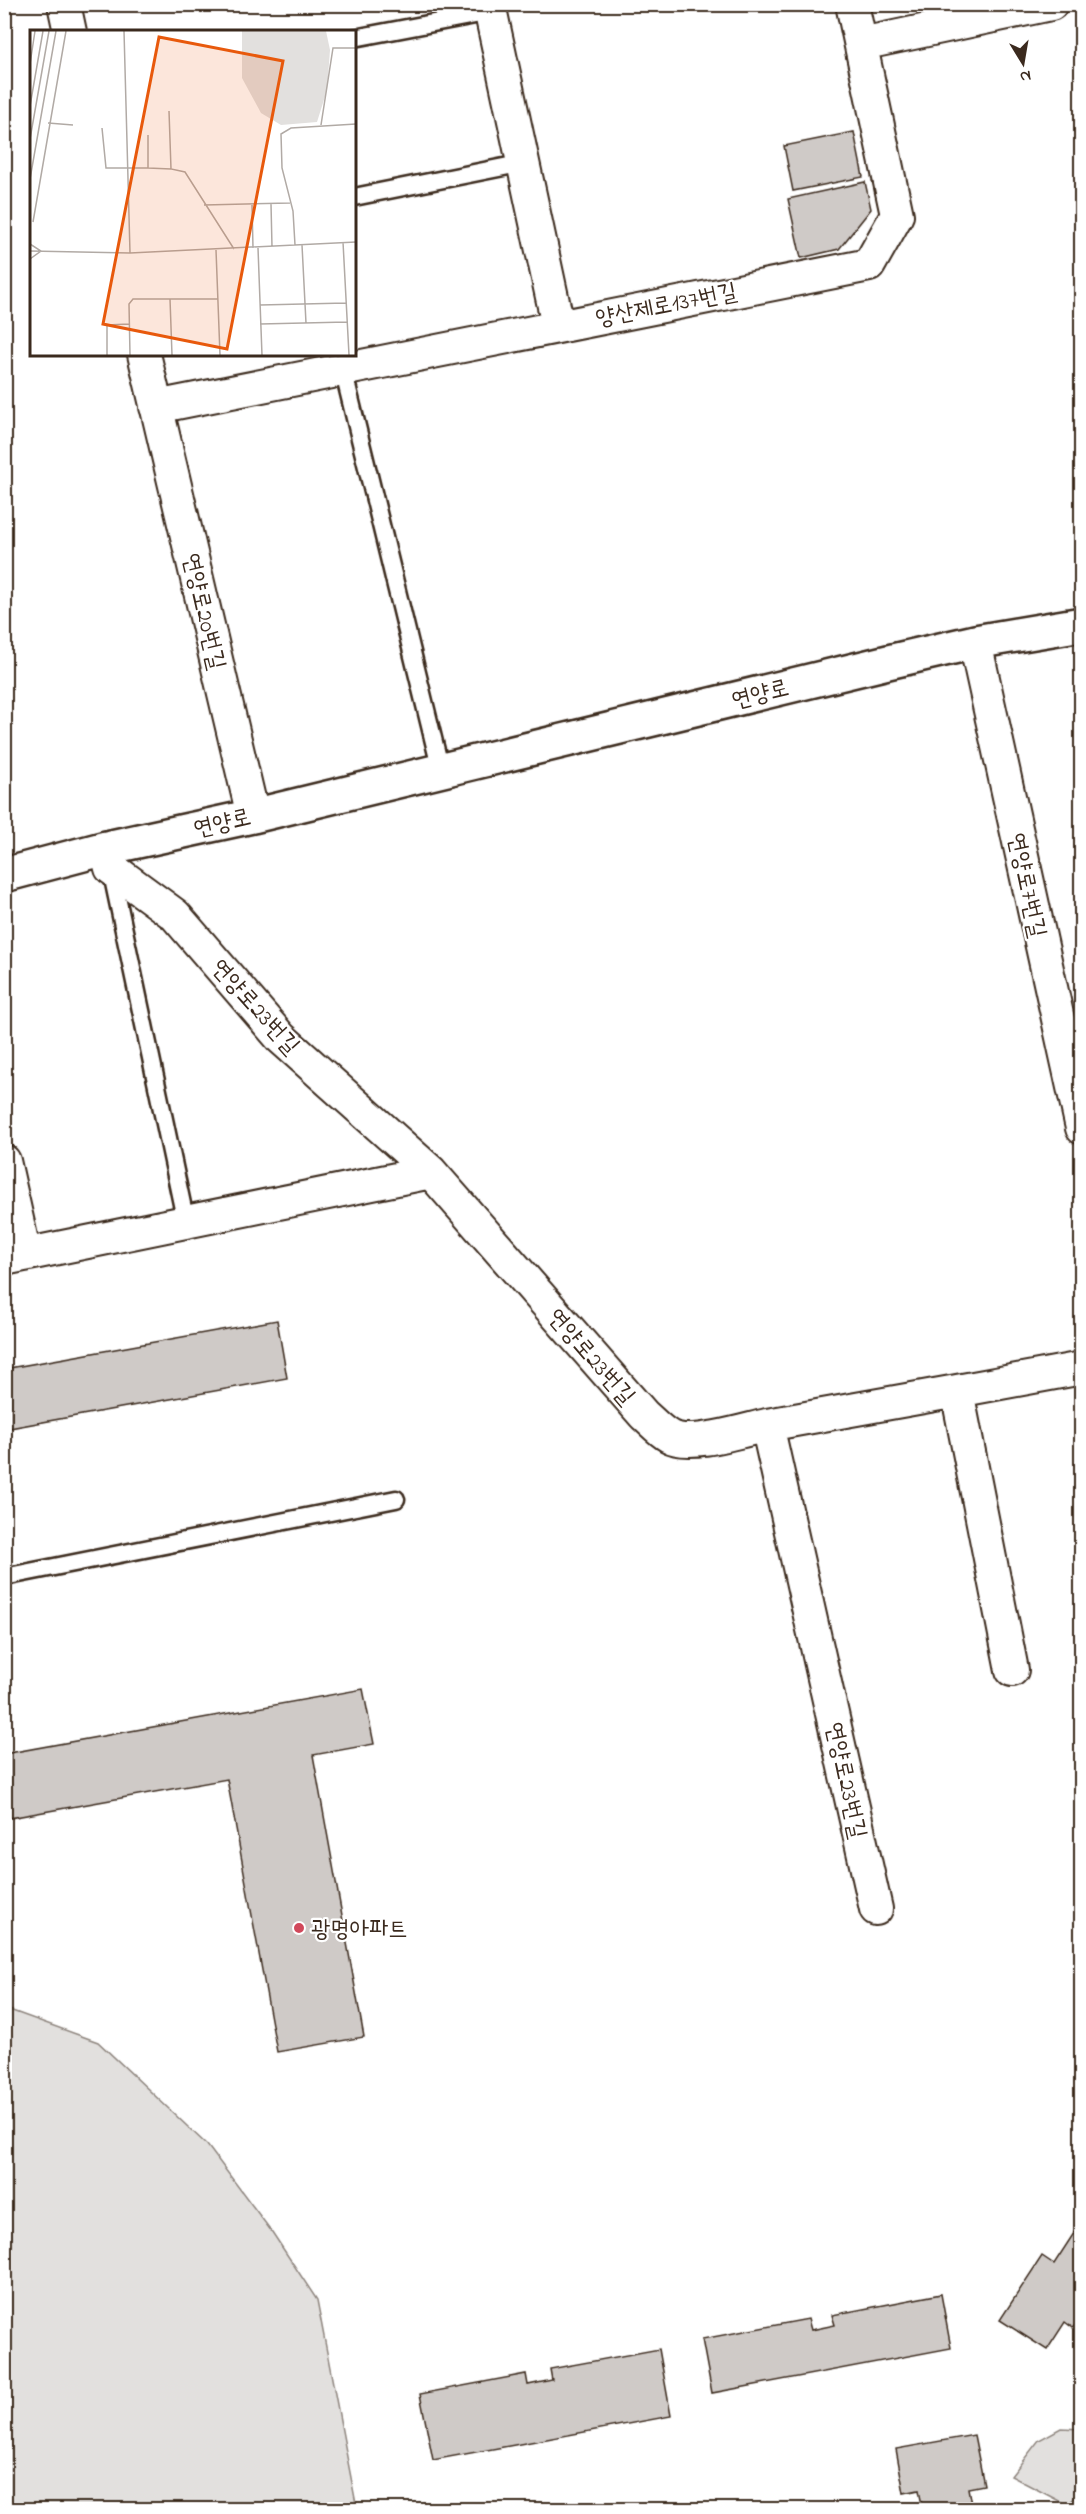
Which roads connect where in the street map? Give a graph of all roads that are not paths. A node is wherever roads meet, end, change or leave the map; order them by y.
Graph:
1 (64, 4) edge
2 (852, 4) edge
3 (1051, 4) edge
4 (490, 8) edge
5 (70, 30) edge
6 (356, 38) edge
7 (861, 44) junction
8 (524, 163) junction
9 (356, 197) edge
10 (558, 325) junction
11 (144, 356) edge
12 (343, 369) junction
13 (156, 407) junction
14 (1082, 624) edge
15 (975, 642) junction
16 (441, 771) junction
17 (253, 816) junction
18 (108, 858) junction
19 (4, 876) edge
20 (1082, 1128) edge
21 (4, 1161) edge
22 (431, 1172) junction
23 (186, 1223) junction
24 (15, 1257) edge
25 (1082, 1368) edge
26 (957, 1391) junction
27 (767, 1425) junction
28 (396, 1499) dead end
29 (4, 1577) edge
30 (1012, 1670) dead end
31 (876, 1909) dead end

1 - 5 street
2 - 7 street, 양산제로137번길
3 - 7 street
4 - 6 lane
4 - 8 street
7 - 10 street, 양산제로137번길
8 - 9 lane
8 - 10 street
10 - 12 street
11 - 13 street, 연양로20번길
12 - 13 street
12 - 16 lane
13 - 17 street, 연양로20번길
14 - 15 street, 연양로
15 - 16 street, 연양로
15 - 20 street, 연양로7번길
16 - 17 street, 연양로
17 - 18 street, 연양로
18 - 19 street, 연양로
18 - 22 street, 연양로23번길
18 - 23 lane
21 - 24 street
22 - 23 street
22 - 27 street, 연양로23번길
23 - 24 street
25 - 26 street
26 - 27 street
26 - 30 street
27 - 31 street, 연양로23번길
28 - 29 lane

